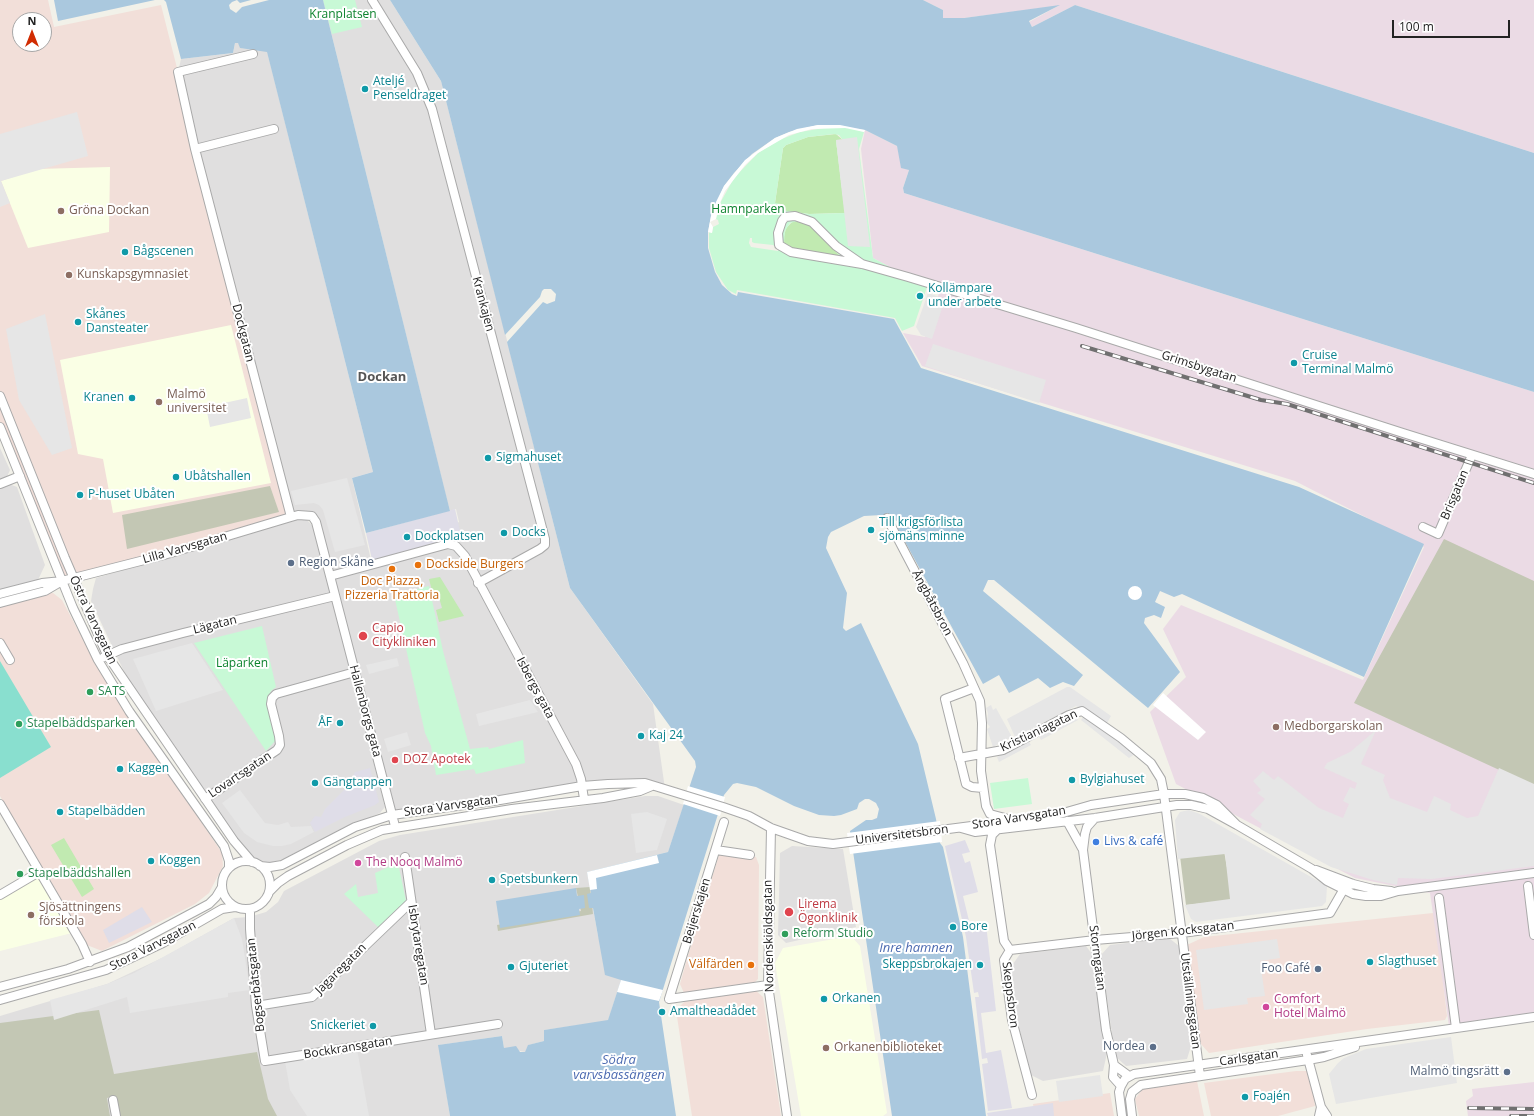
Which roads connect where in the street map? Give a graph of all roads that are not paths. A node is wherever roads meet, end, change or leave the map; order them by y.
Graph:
1 (372, 0) edge
2 (253, 54) dead end
3 (274, 129) dead end
4 (195, 149) junction
5 (862, 264) junction
6 (1, 399) edge
7 (0, 427) edge
8 (1472, 455) junction
9 (1534, 474) edge
10 (20, 476) junction
11 (0, 484) edge
12 (291, 517) junction
13 (887, 518) dead end
14 (1423, 527) dead end
15 (330, 576) junction
16 (74, 578) junction
17 (62, 581) junction
18 (478, 582) junction
19 (0, 594) edge
20 (335, 596) junction
21 (0, 603) edge
22 (0, 642) edge
23 (107, 655) junction
24 (10, 660) dead end
25 (98, 660) junction
26 (355, 672) junction
27 (974, 688) junction
28 (981, 755) junction
29 (959, 758) junction
30 (582, 786) junction
31 (652, 786) junction
32 (983, 788) junction
33 (1164, 794) junction
34 (205, 799) junction
35 (584, 799) junction
36 (0, 804) edge
37 (1166, 807) junction
38 (392, 814) junction
39 (1095, 818) junction
40 (1020, 820) junction
41 (1067, 821) junction
42 (724, 822) dead end
43 (1237, 824) junction
44 (395, 826) junction
45 (771, 828) junction
46 (960, 828) junction
47 (999, 829) junction
48 (716, 850) junction
49 (1083, 850) junction
50 (750, 856) dead end
51 (405, 857) dead end
52 (252, 862) junction
53 (260, 866) junction
54 (229, 868) junction
55 (1312, 869) junction
56 (39, 872) junction
57 (1534, 873) edge
58 (1353, 884) junction
59 (1528, 886) dead end
60 (222, 887) junction
61 (1343, 890) junction
62 (269, 892) junction
63 (1398, 892) junction
64 (0, 895) edge
65 (1532, 896) edge
66 (1439, 898) dead end
67 (411, 902) junction
68 (235, 907) junction
69 (250, 909) junction
70 (1182, 934) junction
71 (1534, 935) edge
72 (1095, 940) junction
73 (1010, 950) junction
74 (90, 962) junction
75 (768, 985) junction
76 (0, 987) edge
77 (0, 1000) edge
78 (256, 1006) junction
79 (1534, 1017) edge
80 (498, 1024) dead end
81 (1456, 1028) junction
82 (431, 1034) junction
83 (1373, 1041) junction
84 (1306, 1051) junction
85 (1308, 1060) junction
86 (265, 1061) joint
87 (1198, 1065) junction
88 (1114, 1066) junction
89 (1200, 1076) junction
90 (1125, 1080) junction
91 (1032, 1095) dead end
92 (113, 1100) dead end
93 (1321, 1107) junction
94 (116, 1116) edge
95 (787, 1116) edge
96 (1122, 1116) edge
97 (1132, 1116) edge
98 (1319, 1116) edge
99 (1327, 1116) edge

1 - 18 street, Krankajen
2 - 4 street, Dockgatan
3 - 4 street
4 - 12 street, Dockgatan
5 - 5 street, Grimsbygatan
5 - 8 street, Grimsbygatan
6 - 16 street, Östra Varvsgatan
7 - 10 street, Östra Varvsgatan
8 - 9 street, Grimsbygatan
8 - 14 street, Brisgatan
10 - 11 street
10 - 17 street, Östra Varvsgatan
12 - 15 street, Lilla Varvsgatan
12 - 16 street, Lilla Varvsgatan
13 - 27 street, Ångbåtsbron
15 - 18 street
15 - 20 street
16 - 17 street, Lilla Varvsgatan
16 - 23 street, Östra Varvsgatan
17 - 19 street, Lilla Varvsgatan
17 - 21 street, Lilla Varvsgatan
17 - 25 street, Östra Varvsgatan
18 - 30 street, Isbergs gata
20 - 23 street, Lägatan
20 - 26 street, Hallenborgs gata
22 - 24 street
23 - 25 street, Lägatan
23 - 34 street, Östra Varvsgatan
25 - 54 street, Östra Varvsgatan
26 - 34 street, Lovartsgatan
26 - 38 street, Hallenborgs gata
27 - 28 street, Ångbåtsbron
27 - 29 street
28 - 29 street
28 - 32 street, Ångbåtsbron
28 - 33 street, Kristianiagatan
29 - 32 street
30 - 31 street, Stora Varvsgatan
30 - 35 street, Isbergs gata
30 - 38 street, Stora Varvsgatan
31 - 35 street, Stora Varvsgatan
31 - 45 street, Stora Varvsgatan
32 - 40 street, Ångbåtsbron
33 - 37 street, Kristianiagatan
33 - 40 street, Stora Varvsgatan
33 - 43 street, Stora Varvsgatan
34 - 52 street, Östra Varvsgatan
35 - 44 street, Stora Varvsgatan
36 - 56 street
37 - 39 street, Stora Varvsgatan
37 - 43 street, Stora Varvsgatan
37 - 70 street, Utställningsgatan
38 - 44 street, Hallenborgs gata
38 - 53 street, Stora Varvsgatan
39 - 41 street, Stora Varvsgatan
39 - 49 street, Stormgatan
40 - 46 street, Stora Varvsgatan
41 - 47 street, Stora Varvsgatan
41 - 49 street, Stormgatan
42 - 48 street, Beijerskajen
43 - 55 street
44 - 62 street, Stora Varvsgatan
45 - 46 street, Universitetsbron
45 - 75 street, Nordenskiöldsgatan
46 - 47 street, Stora Varvsgatan
47 - 73 street, Skeppsbron
48 - 50 street
48 - 75 street, Beijerskajen
49 - 72 street, Stormgatan
51 - 67 street, Isbrytaregatan
52 - 53 street, Stora Varvsgatan
52 - 54 street
53 - 62 street
54 - 60 street, Stora Varvsgatan
55 - 58 street
55 - 61 street
56 - 64 street
56 - 74 street
57 - 63 street
58 - 61 street, Jörgen Kocksgatan
58 - 63 street
59 - 65 street
60 - 68 street
60 - 74 street, Stora Varvsgatan
61 - 63 street
61 - 70 street, Jörgen Kocksgatan
62 - 69 street, Stora Varvsgatan
65 - 71 street
66 - 81 street
67 - 78 street, Jagaregatan
67 - 82 street, Isbrytaregatan
68 - 69 street, Stora Varvsgatan
68 - 77 street, Stora Varvsgatan
69 - 78 street, Bogserbåtsgatan
70 - 72 street, Jörgen Kocksgatan
70 - 87 street, Utställningsgatan
72 - 73 street, Jörgen Kocksgatan
72 - 88 street, Stormgatan
73 - 91 street, Skeppsbron
74 - 76 street, Stora Varvsgatan
75 - 95 street, Nordenskiöldsgatan
78 - 86 street, Bogserbåtsgatan
79 - 81 street, Carlsgatan
80 - 82 street, Bockkransgatan
81 - 83 street, Carlsgatan
82 - 86 street, Bockkransgatan
83 - 84 street, Carlsgatan
83 - 85 street, Carlsgatan
84 - 85 street
84 - 87 street, Carlsgatan
85 - 89 street, Carlsgatan
85 - 93 street
87 - 89 street, Utställningsgatan
87 - 90 street, Carlsgatan
88 - 90 street
88 - 90 street, Stormgatan
89 - 97 street, Carlsgatan
90 - 96 street
92 - 94 street
93 - 98 street
93 - 99 street

